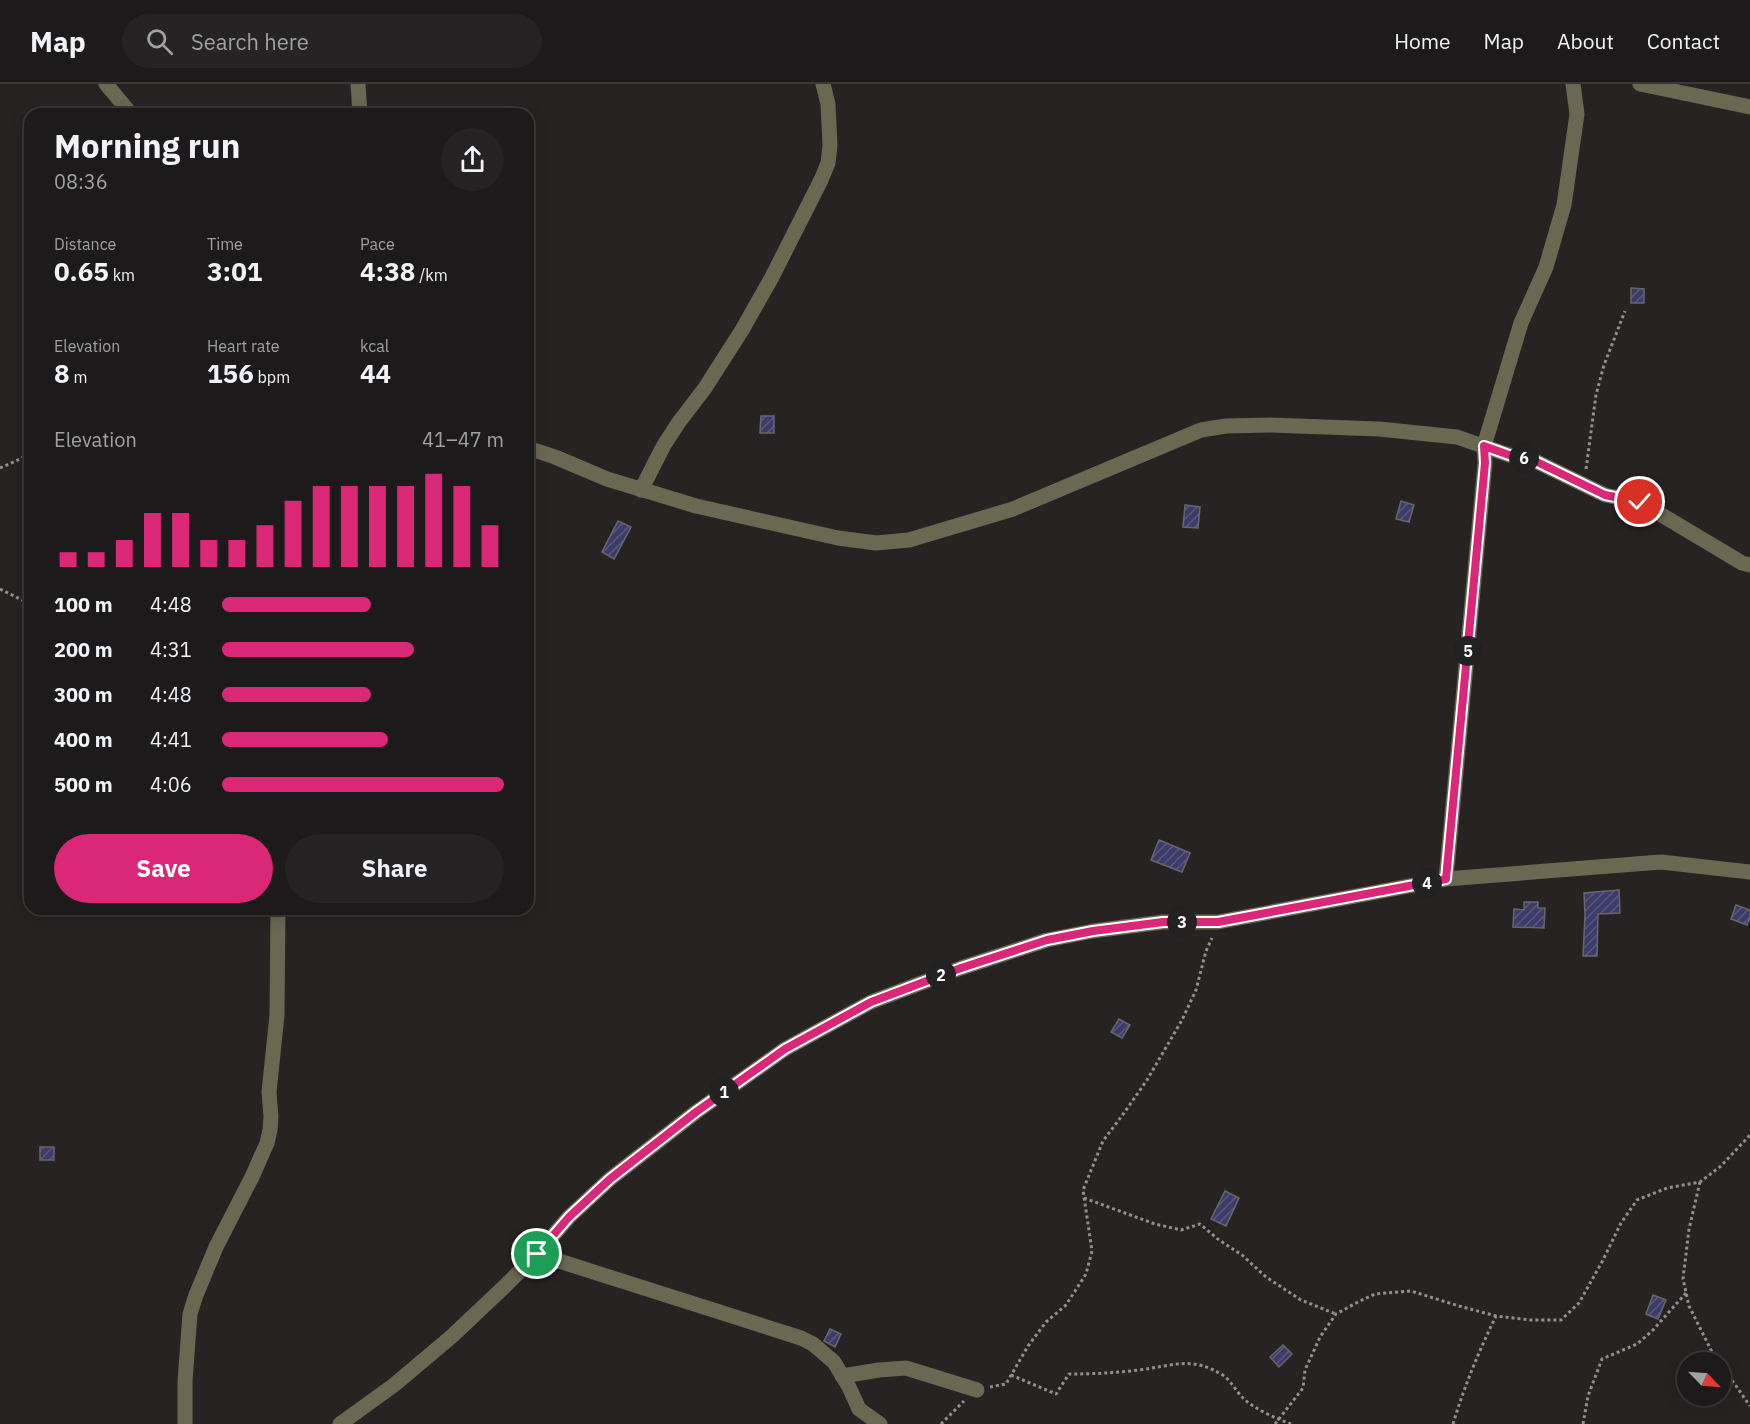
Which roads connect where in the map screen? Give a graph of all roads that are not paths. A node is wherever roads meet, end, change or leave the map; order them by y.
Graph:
1 (106, 84) edge
2 (358, 84) edge
3 (824, 84) edge
4 (1573, 84) edge
5 (1640, 84) edge
6 (1750, 107) edge
7 (126, 108) edge
8 (360, 108) edge
9 (1484, 446) junction
10 (534, 450) edge
11 (641, 489) junction
12 (1750, 565) edge
13 (1750, 872) edge
14 (1446, 879) junction
15 (278, 915) edge
16 (537, 1254) junction
17 (842, 1376) junction
18 (977, 1390) road end
19 (185, 1424) edge
20 (340, 1424) edge
21 (880, 1424) edge

1 - 7 street
2 - 8 street
3 - 11 street
4 - 9 street
5 - 6 street
9 - 11 street
9 - 12 street
9 - 14 street
10 - 11 street
13 - 14 street
14 - 16 street
15 - 19 street
16 - 17 street
16 - 20 street
17 - 18 street
17 - 21 street

